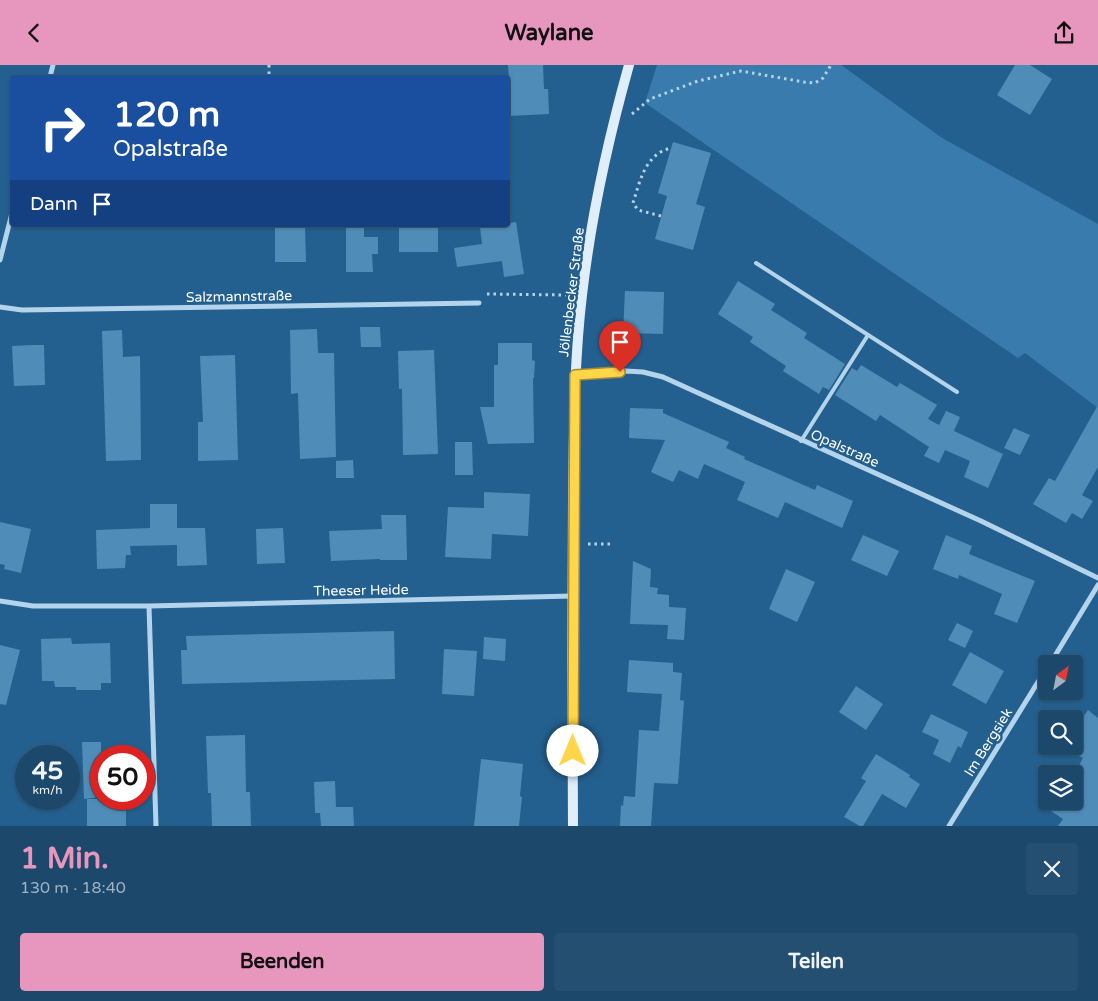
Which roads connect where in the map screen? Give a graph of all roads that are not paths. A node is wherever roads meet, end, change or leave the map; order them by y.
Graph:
1 (630, 65) edge
2 (10, 221) edge
3 (0, 260) edge
4 (756, 263) dead end
5 (479, 303) road end
6 (0, 307) edge
7 (868, 335) junction
8 (575, 375) junction
9 (957, 392) dead end
10 (801, 441) junction
11 (1098, 578) edge
12 (1098, 585) edge
13 (573, 596) junction
14 (0, 601) edge
15 (149, 606) junction
16 (1055, 655) edge
17 (1038, 682) edge
18 (156, 826) edge
19 (573, 826) edge
20 (949, 826) edge

1 - 8 main road, Jöllenbecker Straße
2 - 3 street
4 - 7 lane
5 - 6 street, Salzmannstraße
7 - 9 lane
7 - 10 lane
8 - 10 street, Opalstraße
8 - 13 main road, Jöllenbecker Straße
10 - 11 street, Opalstraße
12 - 16 street
13 - 15 street, Theeser Heide
13 - 19 main road, Jöllenbecker Straße
14 - 15 street, Theeser Heide
15 - 18 street
17 - 20 street, Im Bergsiek

